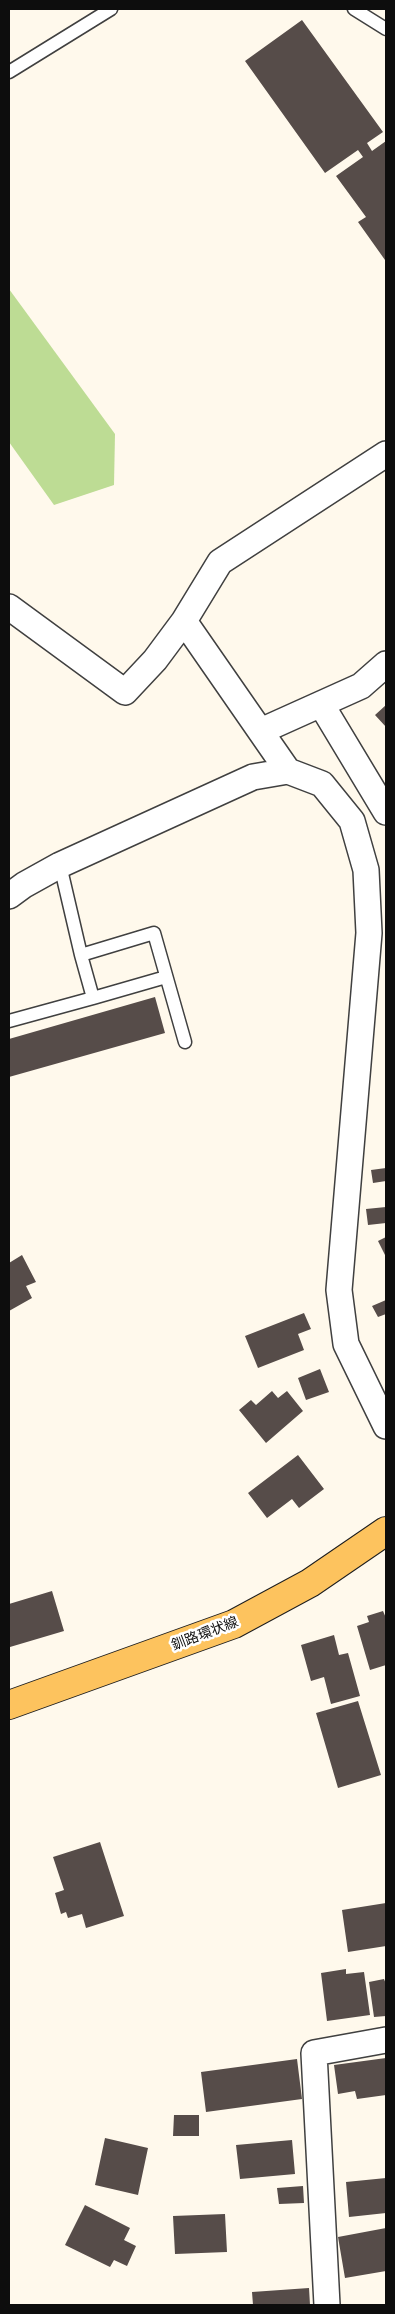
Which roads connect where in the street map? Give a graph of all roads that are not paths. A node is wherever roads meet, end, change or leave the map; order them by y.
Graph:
1 (112, 9) edge
2 (354, 9) edge
3 (386, 29) edge
4 (9, 72) edge
5 (386, 454) edge
6 (9, 607) edge
7 (184, 621) junction
8 (386, 664) edge
9 (321, 704) junction
10 (261, 732) junction
11 (288, 771) junction
12 (386, 812) edge
13 (60, 866) junction
14 (9, 896) edge
15 (81, 955) junction
16 (166, 977) junction
17 (93, 998) junction
18 (9, 1021) edge
19 (185, 1042) dead end
20 (386, 1426) edge
21 (386, 1531) edge
22 (9, 1705) edge
23 (386, 2040) edge
24 (327, 2305) edge

1 - 4 lane
2 - 3 lane
5 - 7 street
6 - 7 street
7 - 10 street
8 - 9 street
9 - 10 street
9 - 12 street
10 - 11 street
11 - 13 street
11 - 20 street
13 - 14 street
13 - 15 lane
15 - 16 lane
15 - 17 lane
16 - 17 lane
16 - 19 lane
17 - 18 lane
21 - 22 main road, 釧路環状線
23 - 24 street

